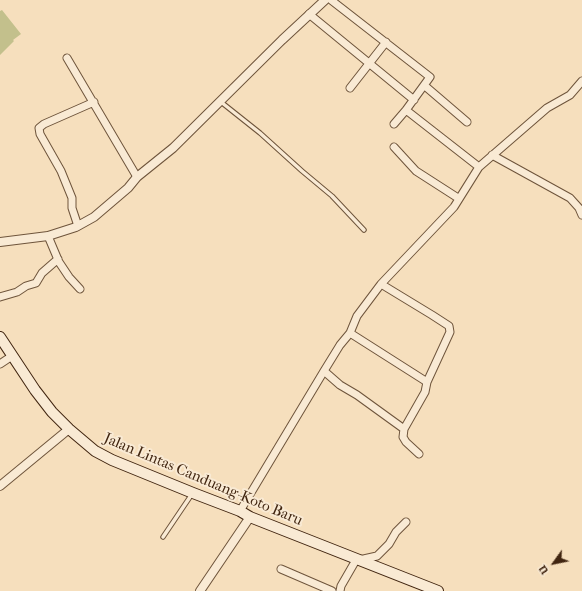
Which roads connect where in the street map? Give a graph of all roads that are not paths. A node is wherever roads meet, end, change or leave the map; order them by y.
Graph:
1 (325, 0) edge
2 (332, 0) edge
3 (309, 14) junction
4 (386, 42) junction
5 (67, 58) dead end
6 (369, 63) junction
7 (582, 81) edge
8 (425, 86) junction
9 (350, 88) dead end
10 (414, 100) junction
11 (94, 102) junction
12 (221, 102) junction
13 (406, 110) junction
14 (467, 122) dead end
15 (394, 124) dead end
16 (394, 147) dead end
17 (492, 155) junction
18 (479, 167) junction
19 (137, 177) junction
20 (458, 198) junction
21 (582, 215) edge
22 (78, 226) junction
23 (364, 230) dead end
24 (48, 236) junction
25 (0, 242) edge
26 (58, 260) junction
27 (381, 284) junction
28 (80, 289) dead end
29 (0, 297) edge
30 (350, 333) junction
31 (0, 337) edge
32 (12, 356) junction
33 (0, 364) edge
34 (324, 371) junction
35 (427, 382) junction
36 (69, 429) junction
37 (404, 429) junction
38 (419, 454) dead end
39 (0, 486) edge
40 (193, 493) junction
41 (240, 511) junction
42 (250, 517) junction
43 (406, 522) dead end
44 (163, 537) dead end
45 (357, 560) junction
46 (281, 569) dead end
47 (200, 591) edge
48 (332, 591) edge
49 (340, 591) edge
50 (438, 591) edge

1 - 3 street
2 - 4 street
3 - 6 street
3 - 12 street
4 - 6 street
4 - 8 street
5 - 11 street
6 - 9 street
6 - 10 street
7 - 17 street
8 - 10 street
8 - 14 street
10 - 13 street
11 - 19 street
11 - 22 street
12 - 19 street
12 - 23 lane
13 - 15 street
13 - 18 street
16 - 20 street
17 - 18 street
17 - 21 street
18 - 20 street
19 - 22 street
20 - 27 street
22 - 24 street
24 - 25 street
24 - 26 street
26 - 28 street
26 - 29 street
27 - 30 street
27 - 35 street
30 - 34 street
30 - 35 street
31 - 32 main road, Jalan Lintas Canduang-Koto Baru
32 - 33 street
32 - 36 main road, Jalan Lintas Canduang-Koto Baru
34 - 37 street
34 - 41 street
35 - 37 street
36 - 39 street
36 - 40 main road, Jalan Lintas Canduang-Koto Baru
37 - 38 street
40 - 41 main road, Jalan Lintas Canduang-Koto Baru
40 - 44 lane
41 - 42 main road, Jalan Lintas Canduang-Koto Baru
42 - 45 main road, Jalan Lintas Canduang-Koto Baru
42 - 47 street
43 - 45 street
45 - 49 street
45 - 50 main road, Jalan Lintas Canduang-Koto Baru
46 - 48 street

